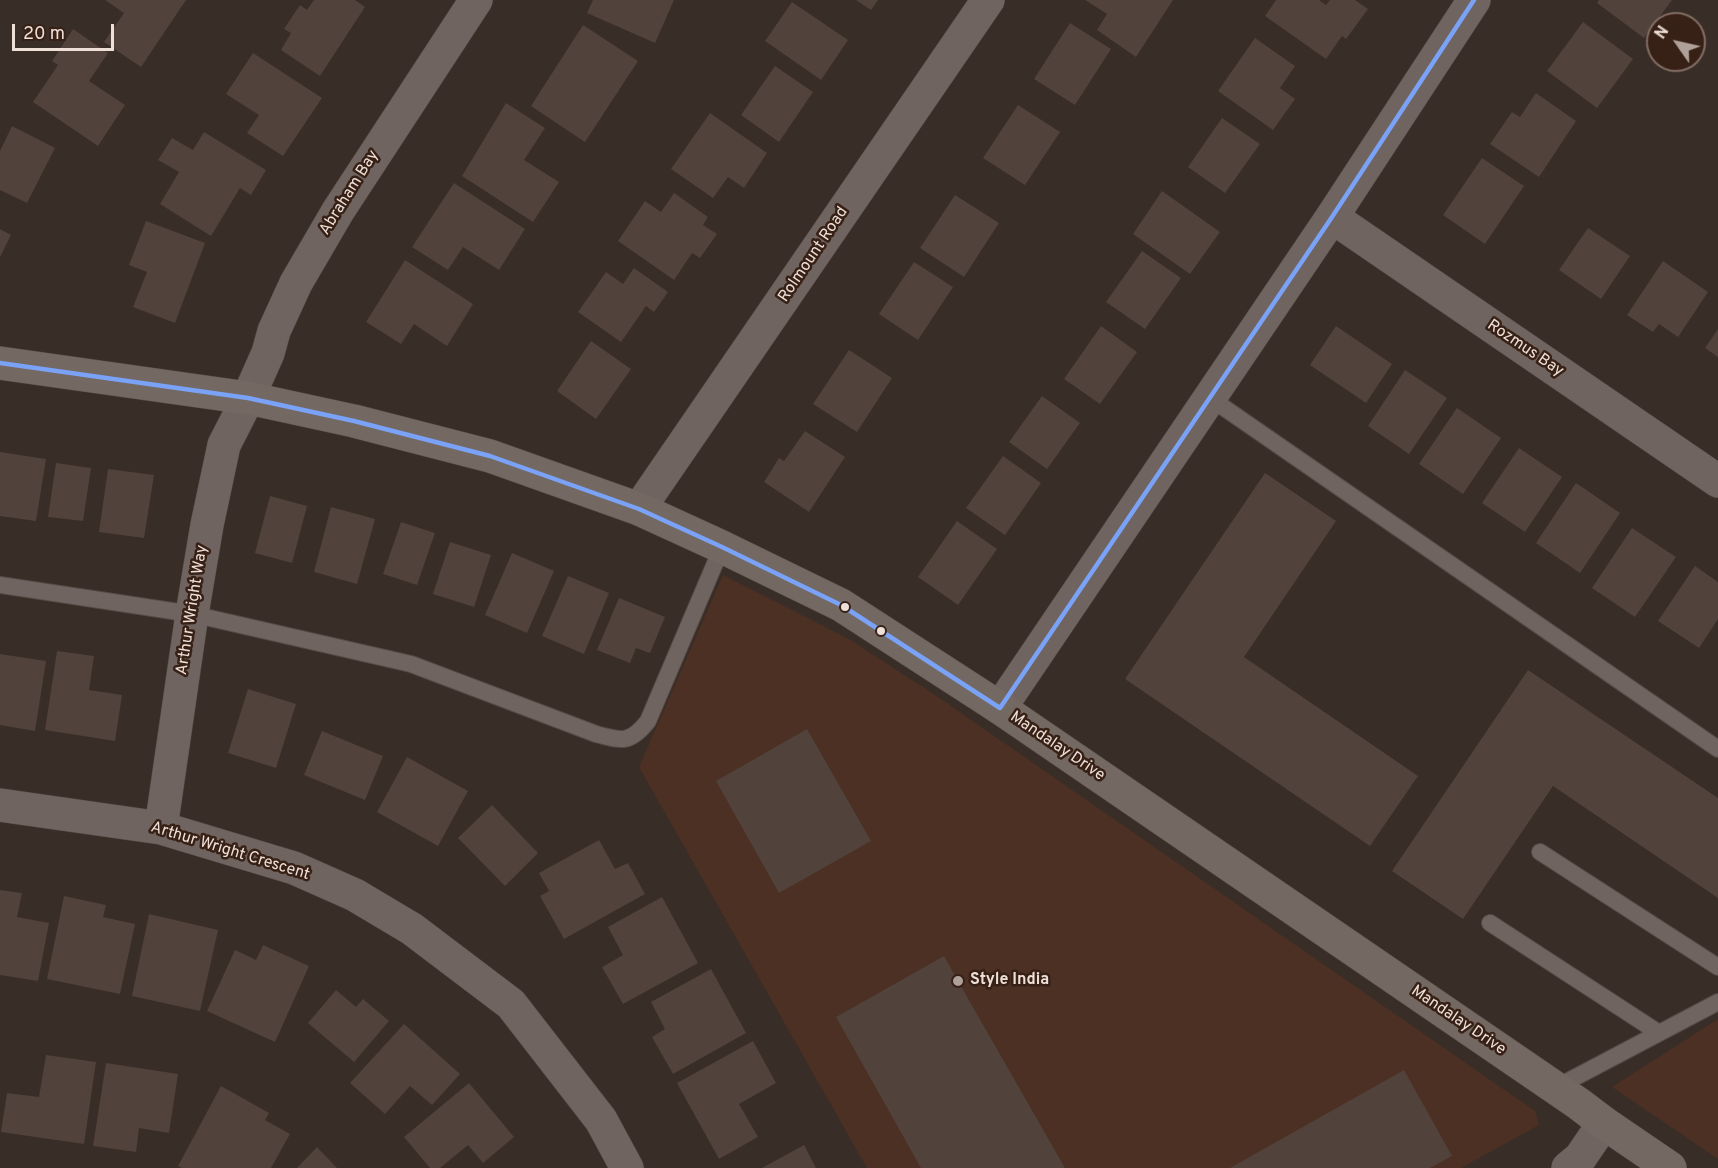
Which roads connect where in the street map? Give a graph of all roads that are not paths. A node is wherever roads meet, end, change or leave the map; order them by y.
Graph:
1 (476, 0) edge
2 (988, 0) edge
3 (1474, 0) edge
4 (1332, 217) junction
5 (0, 363) edge
6 (248, 398) junction
7 (1210, 398) junction
8 (1718, 481) edge
9 (639, 509) junction
10 (722, 547) junction
11 (0, 585) edge
12 (192, 614) junction
13 (1000, 708) junction
14 (1718, 749) edge
15 (0, 805) edge
16 (161, 828) junction
17 (1540, 852) dead end
18 (1490, 923) dead end
19 (1718, 967) edge
20 (1718, 1002) edge
21 (1659, 1033) junction
22 (1555, 1088) junction
23 (1604, 1123) junction
24 (627, 1168) edge
25 (1568, 1168) edge
26 (1670, 1168) edge

1 - 6 street, Abraham Bay
2 - 9 street, Rolmount Road
3 - 4 street
4 - 7 street
4 - 8 street, Rozmus Bay
5 - 6 street, Mandalay Drive
6 - 9 street, Mandalay Drive
6 - 12 street, Arthur Wright Way
7 - 13 street
7 - 14 lane
9 - 10 street, Mandalay Drive
10 - 12 lane
10 - 13 street, Mandalay Drive
11 - 12 lane
12 - 16 street, Arthur Wright Way
13 - 22 street, Mandalay Drive
15 - 16 street, Arthur Wright Crescent
16 - 24 street, Arthur Wright Crescent
17 - 19 lane
18 - 21 lane
20 - 21 lane
21 - 22 lane
22 - 23 street, Mandalay Drive
23 - 25 street
23 - 26 street, Mandalay Drive

